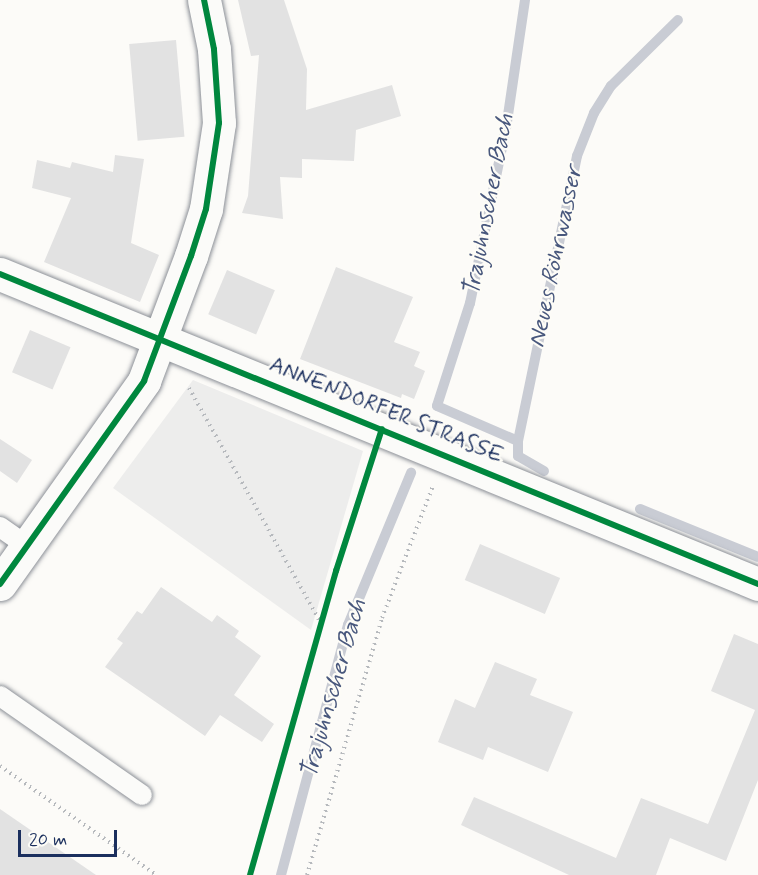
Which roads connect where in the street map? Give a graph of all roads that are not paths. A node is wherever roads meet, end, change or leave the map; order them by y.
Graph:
1 (204, 0) edge
2 (0, 274) edge
3 (162, 340) junction
4 (0, 527) edge
5 (27, 546) junction
6 (0, 584) edge
7 (758, 584) edge
8 (0, 696) edge
9 (142, 795) dead end

1 - 3 street
2 - 3 street, ANNENDORFER STRASSE
3 - 5 street
3 - 7 street, ANNENDORFER STRASSE
4 - 5 lane
5 - 6 street
8 - 9 lane

